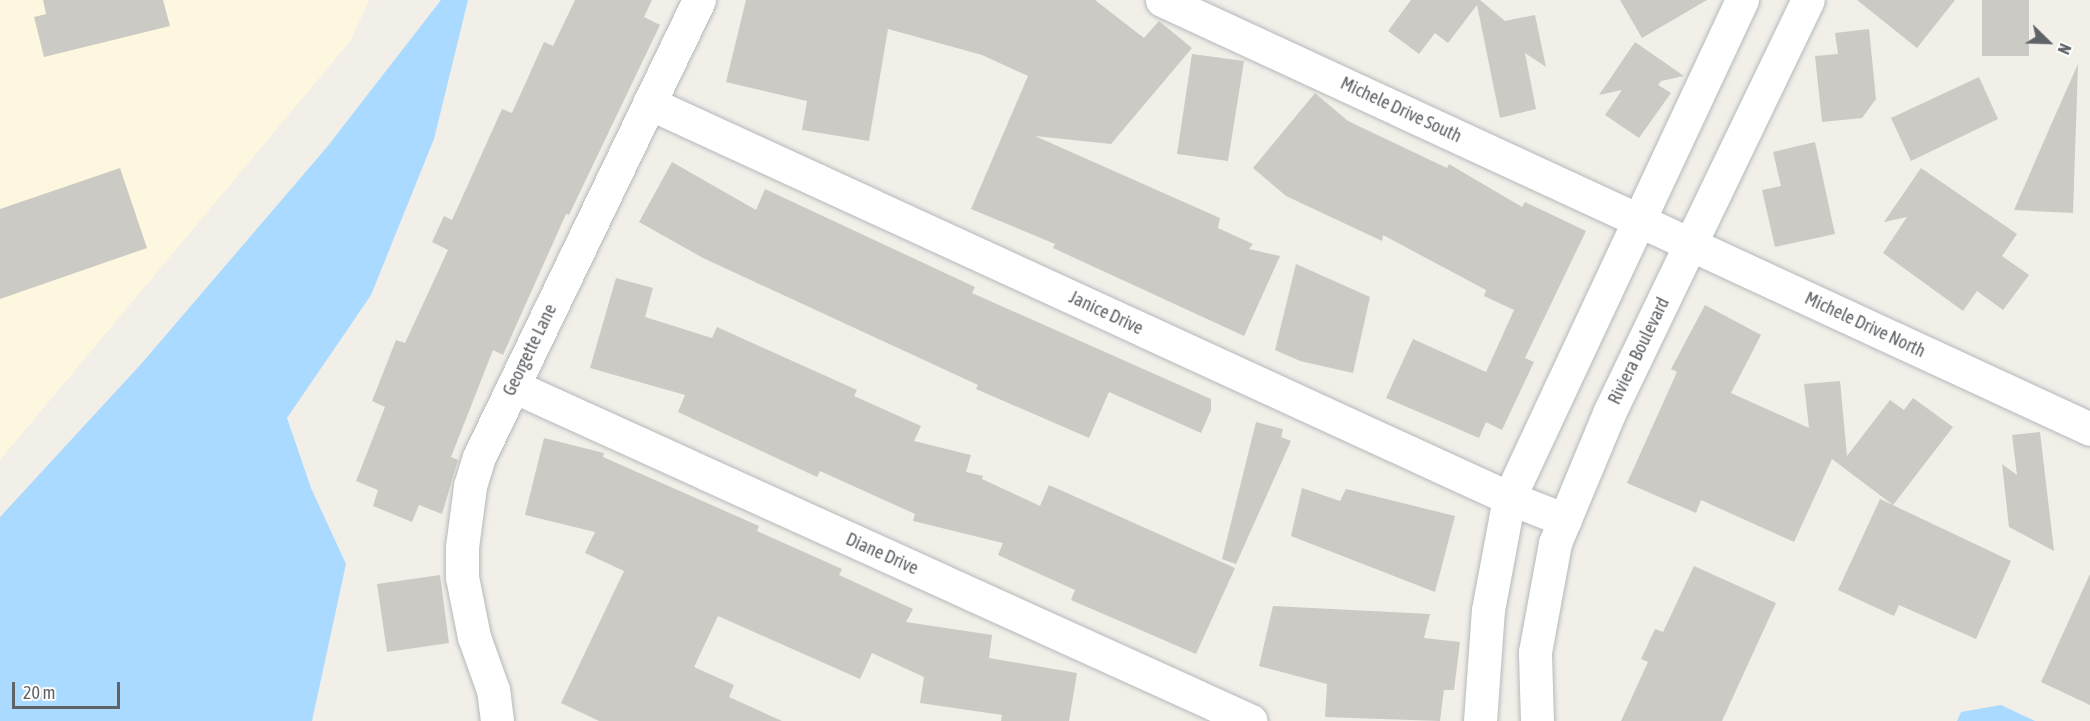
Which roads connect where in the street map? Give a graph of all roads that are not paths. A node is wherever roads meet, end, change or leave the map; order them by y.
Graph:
1 (699, 0) edge
2 (1162, 0) edge
3 (1742, 0) edge
4 (1808, 0) edge
5 (649, 103) junction
6 (1639, 220) junction
7 (1692, 244) junction
8 (513, 386) junction
9 (2090, 429) edge
10 (1509, 498) junction
11 (1565, 520) junction
12 (497, 721) edge
13 (1251, 721) edge
14 (1480, 721) edge
15 (1538, 721) edge

1 - 5 street, Georgette Lane
2 - 6 street, Michele Drive South
3 - 6 street
4 - 7 street, Riviera Boulevard
5 - 8 street, Georgette Lane
5 - 10 street, Janice Drive
6 - 7 street, Michele Drive North
6 - 10 street
7 - 9 street, Michele Drive North
7 - 11 street, Riviera Boulevard
8 - 12 street, Georgette Lane
8 - 13 street, Diane Drive
10 - 11 street, Janice Drive
10 - 14 street
11 - 15 street, Riviera Boulevard

